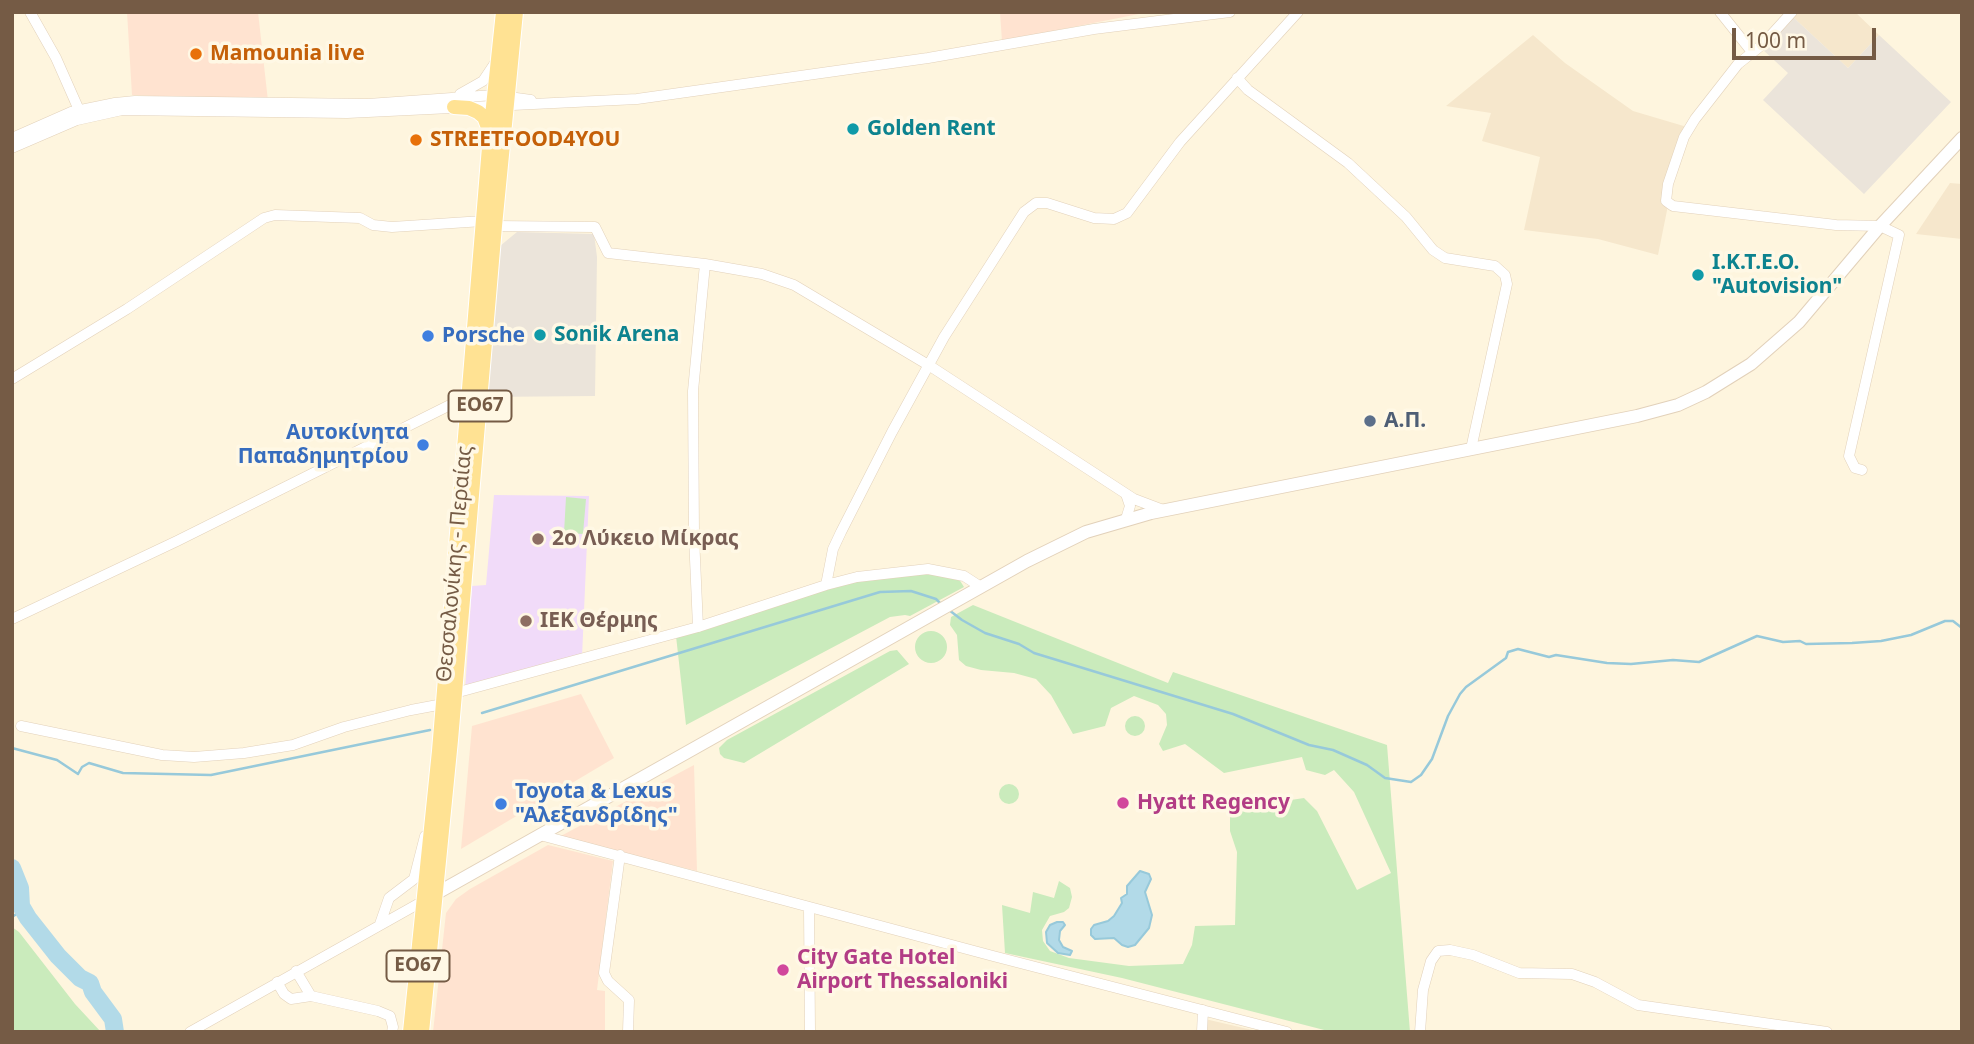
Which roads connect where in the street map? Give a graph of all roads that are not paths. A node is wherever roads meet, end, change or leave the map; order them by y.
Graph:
1 (30, 12) edge
2 (503, 12) edge
3 (516, 12) edge
4 (1230, 12) edge
5 (1298, 12) edge
6 (1720, 12) edge
7 (1792, 12) edge
8 (1752, 52) junction
9 (499, 56) junction
10 (1237, 78) junction
11 (500, 101) junction
12 (453, 102) junction
13 (79, 110) junction
14 (490, 135) junction
15 (12, 138) edge
16 (1962, 138) edge
17 (12, 148) edge
18 (489, 224) junction
19 (1880, 226) junction
20 (705, 264) junction
21 (930, 366) junction
22 (12, 379) edge
23 (468, 402) junction
24 (1471, 449) junction
25 (1862, 470) dead end
26 (1126, 494) junction
27 (1164, 510) junction
28 (1126, 519) junction
29 (826, 585) junction
30 (981, 587) junction
31 (12, 619) edge
32 (698, 627) junction
33 (449, 704) junction
34 (21, 726) dead end
35 (436, 784) junction
36 (540, 835) junction
37 (620, 855) junction
38 (431, 896) junction
39 (809, 908) junction
40 (380, 924) junction
41 (296, 971) junction
42 (277, 982) junction
43 (311, 996) junction
44 (1203, 1010) junction
45 (190, 1032) edge
46 (391, 1032) edge
47 (410, 1032) edge
48 (422, 1032) edge
49 (628, 1032) edge
50 (810, 1032) edge
51 (1202, 1032) edge
52 (1287, 1032) edge
53 (1420, 1032) edge
54 (1827, 1032) edge

1 - 13 street
2 - 9 main road, Θεσσαλονίκης - Περαίας / ΕΟ67
3 - 11 main road, Θεσσαλονίκης - Περαίας / ΕΟ67
4 - 11 street
5 - 10 street
6 - 8 street
7 - 8 street
8 - 19 street
9 - 11 main road, Θεσσαλονίκης - Περαίας / ΕΟ67
9 - 12 street
10 - 21 street
10 - 24 street
11 - 12 street
11 - 14 main road, Θεσσαλονίκης - Περαίας / ΕΟ67
11 - 18 main road, Θεσσαλονίκης - Περαίας / ΕΟ67
12 - 13 street
12 - 14 main road
12 - 17 street
13 - 15 street
14 - 18 main road, Θεσσαλονίκης - Περαίας / ΕΟ67
16 - 19 street
18 - 20 street
18 - 22 street
18 - 23 main road, Θεσσαλονίκης - Περαίας / ΕΟ67
18 - 33 main road, Θεσσαλονίκης - Περαίας / ΕΟ67
19 - 24 street
19 - 25 street
20 - 21 street
20 - 32 street
21 - 26 street
21 - 29 street
23 - 31 street
23 - 33 main road, Θεσσαλονίκης - Περαίας / ΕΟ67
24 - 27 street
26 - 27 street
26 - 28 street
27 - 28 street
28 - 30 street
29 - 30 street
29 - 32 street
30 - 36 street
32 - 33 street
33 - 34 street
33 - 35 main road, Θεσσαλονίκης - Περαίας / ΕΟ67
33 - 38 main road, Θεσσαλονίκης - Περαίας / ΕΟ67
35 - 38 main road, Θεσσαλονίκης - Περαίας / ΕΟ67
35 - 40 street
36 - 37 street
36 - 38 street
37 - 39 street
37 - 49 street
38 - 40 street
38 - 47 main road, Θεσσαλονίκης - Περαίας / ΕΟ67
38 - 48 main road, Θεσσαλονίκης - Περαίας / ΕΟ67
39 - 44 street
39 - 50 street
40 - 41 street
41 - 42 street
41 - 43 street
42 - 43 street
42 - 45 street
43 - 46 street
44 - 51 street
44 - 52 street
53 - 54 street

